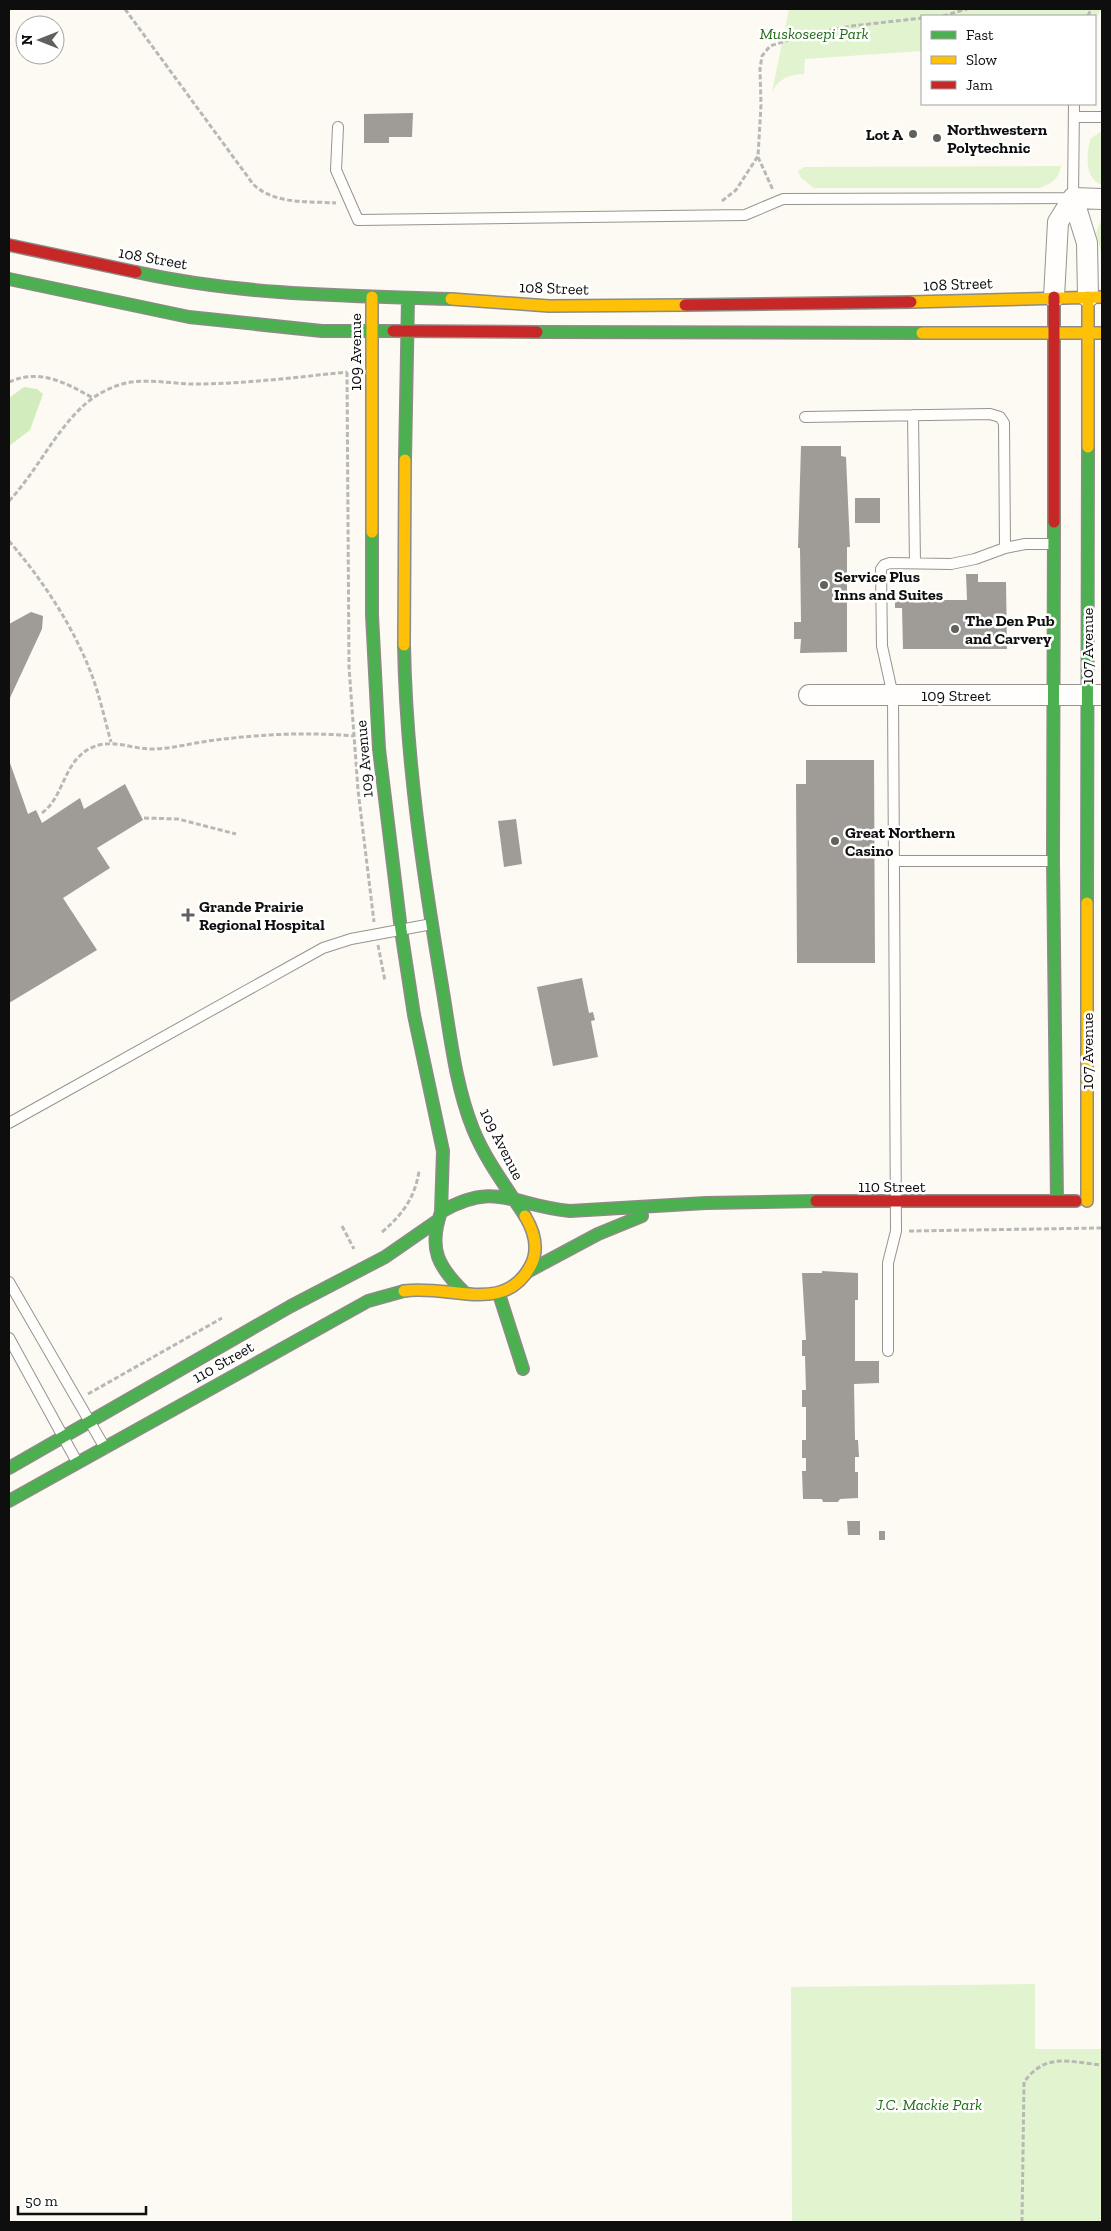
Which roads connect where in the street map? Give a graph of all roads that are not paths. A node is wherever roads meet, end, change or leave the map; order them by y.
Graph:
1 (1074, 105) edge
2 (1074, 117) junction
3 (1102, 117) edge
4 (338, 127) dead end
5 (1073, 198) junction
6 (1102, 199) edge
7 (9, 245) edge
8 (9, 279) edge
9 (372, 297) junction
10 (1054, 297) junction
11 (1095, 297) edge
12 (408, 299) junction
13 (371, 332) junction
14 (407, 332) junction
15 (1054, 333) junction
16 (1088, 333) junction
17 (1102, 333) edge
18 (913, 415) junction
19 (806, 417) dead end
20 (1087, 540) junction
21 (1102, 540) edge
22 (1054, 544) junction
23 (1005, 548) junction
24 (915, 563) junction
25 (810, 695) dead end
26 (1054, 695) junction
27 (1095, 695) edge
28 (893, 696) junction
29 (894, 861) junction
30 (1054, 861) junction
31 (432, 924) junction
32 (1054, 924) junction
33 (401, 930) junction
34 (9, 1123) edge
35 (1068, 1161) dead end
36 (1075, 1180) dead end
37 (512, 1198) junction
38 (1057, 1201) junction
39 (1087, 1201) junction
40 (1102, 1201) edge
41 (896, 1202) junction
42 (682, 1204) junction
43 (439, 1216) junction
44 (527, 1272) junction
45 (9, 1282) edge
46 (465, 1293) junction
47 (499, 1294) junction
48 (9, 1338) edge
49 (888, 1351) dead end
50 (523, 1369) dead end
51 (90, 1424) junction
52 (64, 1438) junction
53 (105, 1448) junction
54 (78, 1463) junction
55 (9, 1468) edge
56 (9, 1501) edge

1 - 2 lane
2 - 3 lane
2 - 5 lane
4 - 5 lane
5 - 6 street
5 - 10 street
5 - 11 street, 107 Avenue
7 - 9 main road, 108 Street
8 - 13 main road
9 - 12 main road, 108 Street
9 - 13 main road, 109 Avenue
10 - 11 main road, 108 Street
10 - 12 main road, 108 Street
10 - 15 main road, 107 Avenue
11 - 16 main road, 107 Avenue
12 - 14 main road, 109 Avenue
13 - 14 main road
13 - 33 main road, 109 Avenue
14 - 15 main road
14 - 31 main road, 109 Avenue
15 - 16 main road
15 - 22 main road, 107 Avenue
16 - 17 main road
16 - 20 main road, 107 Avenue
18 - 19 lane
18 - 23 lane
18 - 24 lane
20 - 21 lane
20 - 27 main road, 107 Avenue
22 - 23 lane
22 - 26 main road, 107 Avenue
23 - 24 lane
24 - 28 lane
25 - 28 street, 109 Street
26 - 27 street, 109 Street
26 - 28 street, 109 Street
26 - 30 main road, 107 Avenue
27 - 39 main road, 107 Avenue
28 - 29 lane
29 - 30 lane
29 - 41 lane
30 - 32 main road, 107 Avenue
31 - 33 lane
31 - 37 main road, 109 Avenue
32 - 35 main road
32 - 38 main road, 107 Avenue
33 - 34 lane
33 - 43 main road, 109 Avenue
36 - 39 main road
37 - 42 main road, 110 Street
37 - 43 main road
37 - 44 main road
38 - 39 main road, 110 Street
38 - 41 main road, 110 Street
39 - 40 main road, 110 Street
41 - 42 main road, 110 Street
41 - 49 lane
42 - 44 main road, 110 Street
43 - 46 main road
43 - 51 main road, 110 Street
44 - 47 main road
45 - 51 lane
46 - 47 main road
46 - 53 main road, 110 Street
47 - 50 main road
48 - 52 lane
51 - 52 main road, 110 Street
51 - 53 lane
52 - 54 lane
52 - 55 main road, 110 Street
53 - 54 main road, 110 Street
54 - 56 main road, 110 Street

